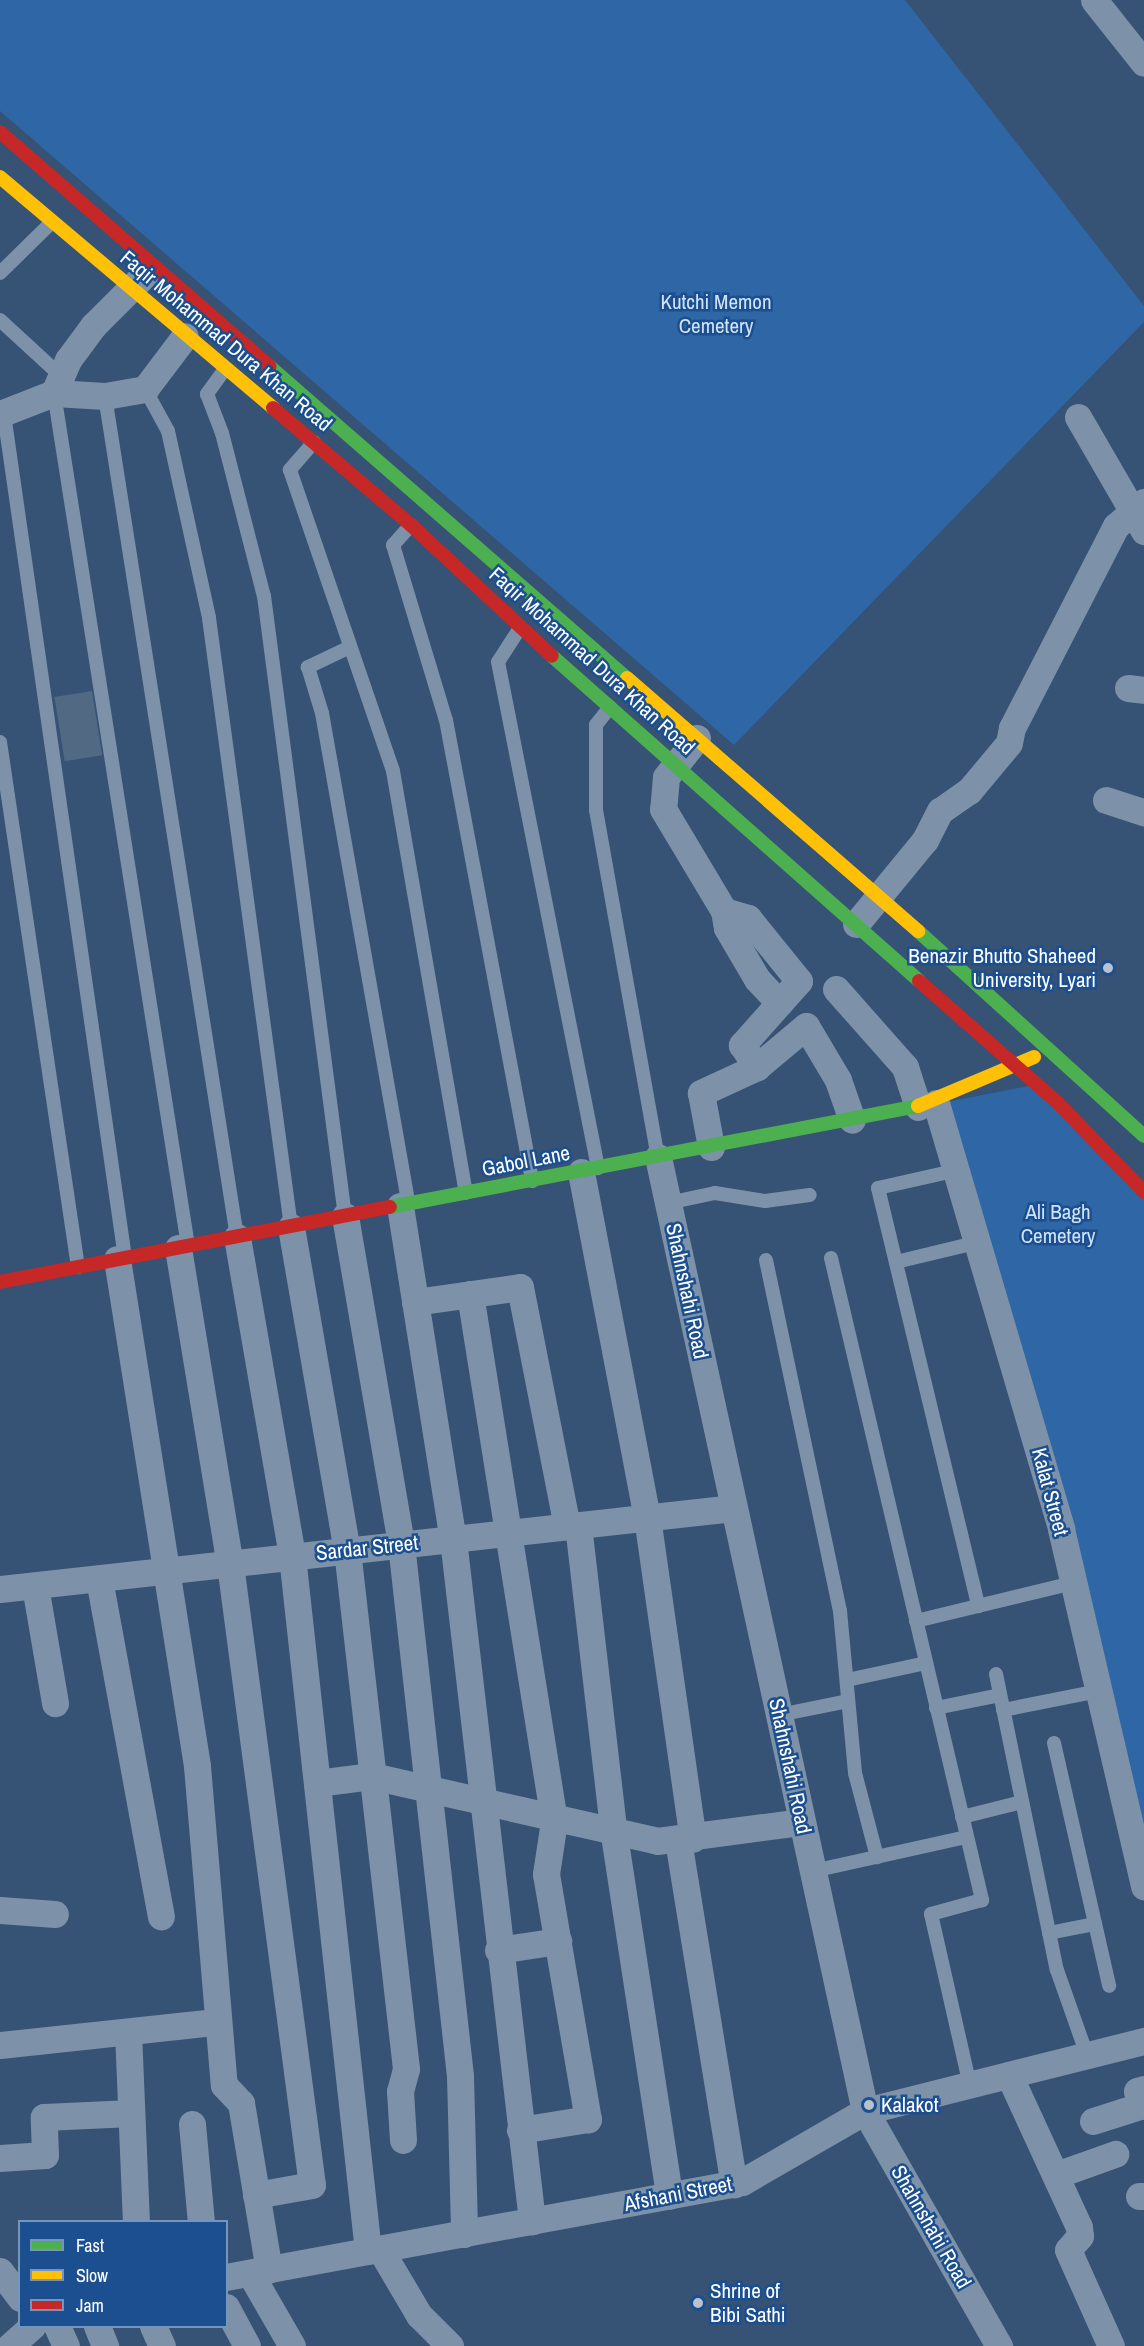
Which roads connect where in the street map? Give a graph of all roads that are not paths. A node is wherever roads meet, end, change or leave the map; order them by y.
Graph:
1 (1094, 0) edge
2 (1144, 63) edge
3 (0, 132) edge
4 (0, 177) edge
5 (51, 223) junction
6 (154, 264) junction
7 (0, 273) edge
8 (131, 290) junction
9 (0, 320) edge
10 (185, 336) junction
11 (225, 369) junction
12 (57, 385) junction
13 (145, 389) junction
14 (105, 396) junction
15 (2, 414) edge
16 (1078, 417) dead end
17 (314, 442) junction
18 (1139, 515) edge
19 (411, 525) junction
20 (520, 628) junction
21 (350, 647) junction
22 (611, 706) junction
23 (697, 738) junction
24 (0, 742) edge
25 (674, 762) junction
26 (1106, 800) dead end
27 (1144, 812) edge
28 (879, 897) junction
29 (856, 924) junction
30 (837, 989) dead end
31 (1048, 1047) junction
32 (757, 1067) junction
33 (1017, 1068) junction
34 (927, 1105) junction
35 (852, 1120) junction
36 (1144, 1136) edge
37 (711, 1148) junction
38 (658, 1157) junction
39 (590, 1170) junction
40 (958, 1170) junction
41 (532, 1181) junction
42 (1144, 1192) edge
43 (466, 1193) junction
44 (810, 1195) dead end
45 (668, 1203) junction
46 (405, 1205) junction
47 (345, 1216) junction
48 (291, 1227) junction
49 (237, 1237) junction
50 (979, 1242) junction
51 (183, 1247) junction
52 (831, 1258) dead end
53 (121, 1259) junction
54 (766, 1260) dead end
55 (896, 1262) junction
56 (78, 1267) junction
57 (0, 1282) edge
58 (470, 1294) junction
59 (415, 1302) junction
60 (734, 1508) junction
61 (647, 1517) junction
62 (573, 1526) junction
63 (512, 1532) junction
64 (453, 1539) junction
65 (401, 1544) junction
66 (347, 1550) junction
67 (292, 1556) junction
68 (230, 1564) junction
69 (165, 1571) junction
70 (99, 1579) junction
71 (1073, 1583) junction
72 (35, 1586) junction
73 (0, 1588) edge
74 (978, 1606) junction
75 (916, 1621) junction
76 (926, 1663) junction
77 (996, 1674) dead end
78 (847, 1680) junction
79 (1099, 1691) junction
80 (1000, 1695) junction
81 (849, 1701) junction
82 (55, 1704) dead end
83 (936, 1708) junction
84 (1003, 1710) junction
85 (779, 1715) junction
86 (1054, 1743) dead end
87 (372, 1776) junction
88 (317, 1783) junction
89 (426, 1789) junction
90 (480, 1801) junction
91 (1022, 1802) junction
92 (962, 1817) junction
93 (554, 1821) junction
94 (802, 1822) junction
95 (614, 1835) junction
96 (966, 1837) junction
97 (686, 1839) junction
98 (877, 1857) junction
99 (813, 1871) junction
100 (1143, 1880) edge
101 (0, 1910) edge
102 (55, 1914) dead end
103 (161, 1916) dead end
104 (1095, 1924) junction
105 (1049, 1933) junction
106 (558, 1941) junction
107 (498, 1950) junction
108 (1109, 1986) dead end
109 (216, 2022) junction
110 (128, 2032) junction
111 (1144, 2041) edge
112 (0, 2045) edge
113 (1086, 2055) junction
114 (1009, 2075) junction
115 (970, 2085) junction
116 (1144, 2089) edge
117 (865, 2111) junction
118 (131, 2113) junction
119 (1093, 2121) dead end
120 (192, 2124) dead end
121 (520, 2130) junction
122 (403, 2140) dead end
123 (1115, 2154) dead end
124 (0, 2157) edge
125 (1056, 2175) junction
126 (734, 2184) junction
127 (256, 2195) junction
128 (669, 2196) junction
129 (136, 2220) edge
130 (201, 2220) edge
131 (532, 2221) junction
132 (464, 2234) junction
133 (374, 2250) junction
134 (0, 2271) edge
135 (249, 2273) edge
136 (18, 2295) edge
137 (228, 2311) edge
138 (30, 2328) edge
139 (58, 2328) edge
140 (98, 2328) edge
141 (154, 2328) edge
142 (996, 2345) edge
143 (10, 2346) edge
144 (66, 2346) edge
145 (105, 2346) edge
146 (162, 2346) edge
147 (247, 2346) edge
148 (292, 2346) edge
149 (450, 2346) edge
150 (1111, 2346) edge

1 - 2 street
3 - 6 main road, Faqir Mohammad Dura Khan Road
4 - 5 main road, Faqir Mohammad Dura Khan Road
5 - 7 lane
5 - 8 main road, Faqir Mohammad Dura Khan Road
6 - 8 street
6 - 23 main road, Faqir Mohammad Dura Khan Road
8 - 10 main road, Faqir Mohammad Dura Khan Road
8 - 12 street
9 - 12 lane
10 - 11 main road, Faqir Mohammad Dura Khan Road
10 - 13 street
11 - 17 main road, Faqir Mohammad Dura Khan Road
11 - 47 lane
12 - 14 street
12 - 15 street
12 - 51 lane
13 - 14 street
13 - 48 lane
14 - 49 lane
15 - 53 lane
16 - 18 street
17 - 19 main road, Faqir Mohammad Dura Khan Road
17 - 21 lane
18 - 28 street
19 - 20 main road, Faqir Mohammad Dura Khan Road
19 - 41 lane
20 - 22 main road, Faqir Mohammad Dura Khan Road
20 - 39 lane
21 - 43 lane
21 - 46 lane
22 - 25 main road, Faqir Mohammad Dura Khan Road
22 - 38 lane
23 - 25 street
23 - 28 main road, Faqir Mohammad Dura Khan Road
24 - 56 lane
25 - 29 main road, Faqir Mohammad Dura Khan Road
25 - 32 street
26 - 27 street
28 - 29 street
28 - 31 main road, Faqir Mohammad Dura Khan Road
29 - 33 main road, Faqir Mohammad Dura Khan Road
30 - 34 street, Kalat Street
31 - 33 main road, Gabol Lane
31 - 36 main road, Faqir Mohammad Dura Khan Road
32 - 35 street
32 - 37 street
33 - 34 main road, Gabol Lane
33 - 42 main road, Faqir Mohammad Dura Khan Road
34 - 35 main road, Gabol Lane
34 - 40 street, Kalat Street
35 - 37 main road, Gabol Lane
37 - 38 main road, Gabol Lane
38 - 39 main road, Gabol Lane
38 - 45 street, Shahnshahi Road
39 - 41 main road, Gabol Lane
39 - 61 street
40 - 50 street, Kalat Street
40 - 55 lane
41 - 43 main road, Gabol Lane
43 - 46 main road, Gabol Lane
44 - 45 lane
45 - 60 street, Shahnshahi Road
46 - 47 main road, Gabol Lane
46 - 59 street
47 - 48 main road, Gabol Lane
47 - 65 street
48 - 49 main road, Gabol Lane
48 - 66 street
49 - 51 main road, Gabol Lane
49 - 67 street
50 - 55 lane
50 - 71 street, Kalat Street
51 - 53 main road, Gabol Lane
51 - 68 street
52 - 75 lane
53 - 56 main road, Gabol Lane
53 - 69 street
54 - 78 lane
55 - 74 lane
56 - 57 main road, Gabol Lane
58 - 59 street
58 - 62 street
58 - 63 street
59 - 64 street
60 - 61 street, Sardar Street
60 - 85 street, Shahnshahi Road
61 - 62 street, Sardar Street
61 - 97 street
62 - 63 street, Sardar Street
62 - 95 street
63 - 64 street, Sardar Street
63 - 93 street
64 - 65 street, Sardar Street
64 - 90 street
65 - 66 street, Sardar Street
65 - 89 street
66 - 67 street, Sardar Street
66 - 87 street
67 - 68 street, Sardar Street
67 - 88 street
68 - 69 street, Sardar Street
68 - 127 street
69 - 70 street, Sardar Street
69 - 109 street
70 - 72 street, Sardar Street
70 - 103 street
71 - 74 lane
71 - 79 street, Kalat Street
72 - 73 street, Sardar Street
72 - 82 street
74 - 75 lane
75 - 76 lane
76 - 78 lane
76 - 83 lane
77 - 80 lane
78 - 81 lane
79 - 84 lane
79 - 100 street, Kalat Street
80 - 83 lane
80 - 84 lane
81 - 85 lane
81 - 98 lane
83 - 92 lane
84 - 91 lane
85 - 94 street, Shahnshahi Road
86 - 104 lane
87 - 88 street
87 - 89 street
87 - 122 street
88 - 133 street
89 - 90 street
89 - 132 street
90 - 93 street
90 - 107 street
91 - 92 lane
91 - 105 lane
92 - 96 lane
93 - 95 street
93 - 106 street
94 - 97 street
94 - 99 street, Shahnshahi Road
95 - 97 street
95 - 128 street
96 - 98 lane
96 - 115 lane
97 - 126 street
98 - 99 lane
99 - 117 street, Shahnshahi Road
101 - 102 street
104 - 105 lane
104 - 108 lane
105 - 113 lane
106 - 107 street
106 - 121 street
107 - 121 street
109 - 110 street
109 - 127 street
110 - 112 street
110 - 118 street
111 - 113 street, Afshani Street
113 - 114 street, Afshani Street
114 - 115 street, Afshani Street
114 - 125 street
115 - 117 street, Afshani Street
116 - 119 street
117 - 126 street, Afshani Street
117 - 142 street, Shahnshahi Road
118 - 124 street
118 - 129 street
120 - 130 street
121 - 131 street
123 - 125 street
125 - 150 street
126 - 128 street, Afshani Street
127 - 135 street
128 - 131 street, Afshani Street
131 - 132 street, Afshani Street
132 - 133 street, Afshani Street
133 - 135 street, Afshani Street
133 - 149 street
134 - 136 street
135 - 148 street
137 - 147 street
138 - 143 street
139 - 144 street
140 - 145 street
141 - 146 street

